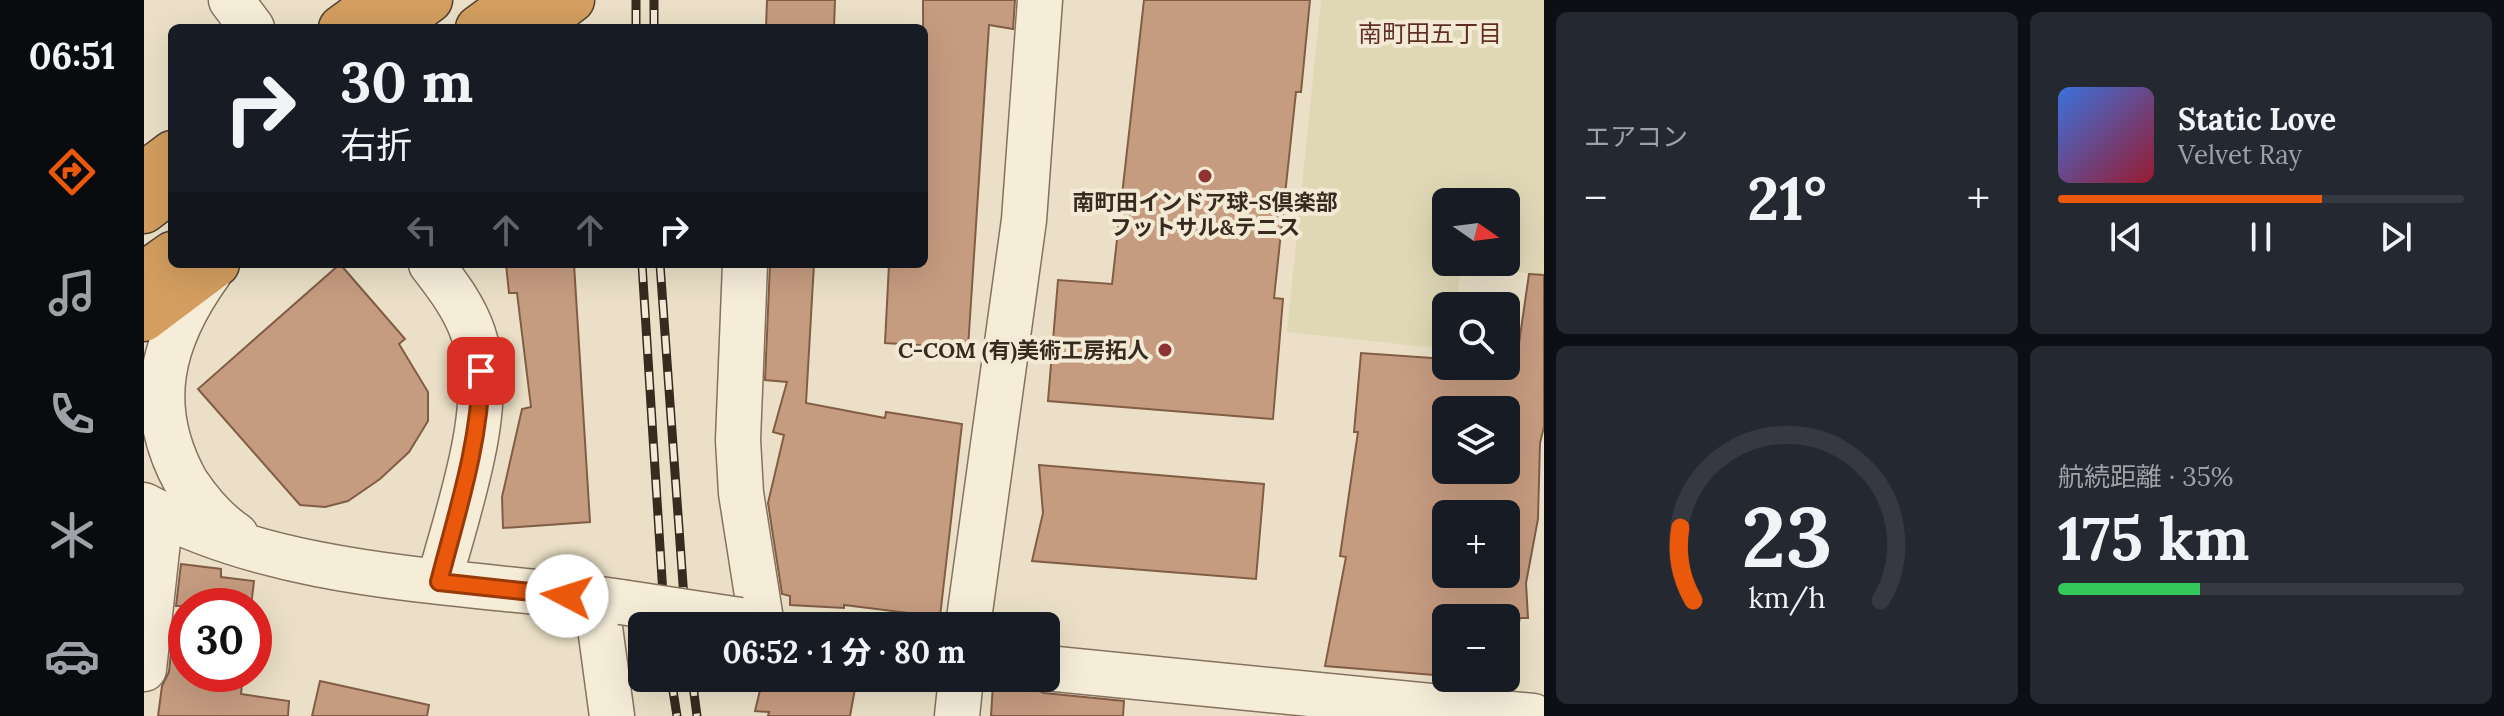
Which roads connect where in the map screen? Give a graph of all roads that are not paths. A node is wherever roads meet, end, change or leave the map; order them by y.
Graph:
1 (231, 0) edge
2 (379, 0) edge
3 (430, 0) edge
4 (516, 0) edge
5 (572, 0) edge
6 (1040, 0) edge
7 (249, 24) edge
8 (346, 24) edge
9 (397, 24) edge
10 (483, 24) edge
11 (540, 24) edge
12 (168, 156) edge
13 (144, 174) edge
14 (168, 193) edge
15 (144, 211) edge
16 (168, 257) edge
17 (211, 268) edge
18 (213, 268) edge
19 (434, 268) edge
20 (745, 268) edge
21 (144, 274) edge
22 (144, 319) edge
23 (153, 509) edge
24 (253, 547) junction
25 (439, 582) junction
26 (609, 600) junction
27 (694, 612) edge
28 (762, 612) edge
29 (970, 612) edge
30 (144, 669) edge
31 (1060, 669) edge
32 (960, 692) edge
33 (1544, 695) edge
34 (612, 716) edge
35 (957, 716) edge
36 (1526, 716) edge
37 (1533, 716) edge
38 (1542, 716) edge

1 - 7 street
2 - 8 highway
3 - 9 highway
4 - 10 highway
5 - 11 highway
6 - 29 street
12 - 13 highway
14 - 15 highway
16 - 21 highway
17 - 22 highway
18 - 24 street
19 - 25 street
20 - 28 street
23 - 24 street
23 - 30 street
24 - 25 street
25 - 26 street
26 - 27 street, bridge
26 - 34 street
31 - 36 street
32 - 35 street
33 - 38 street
36 - 37 street

